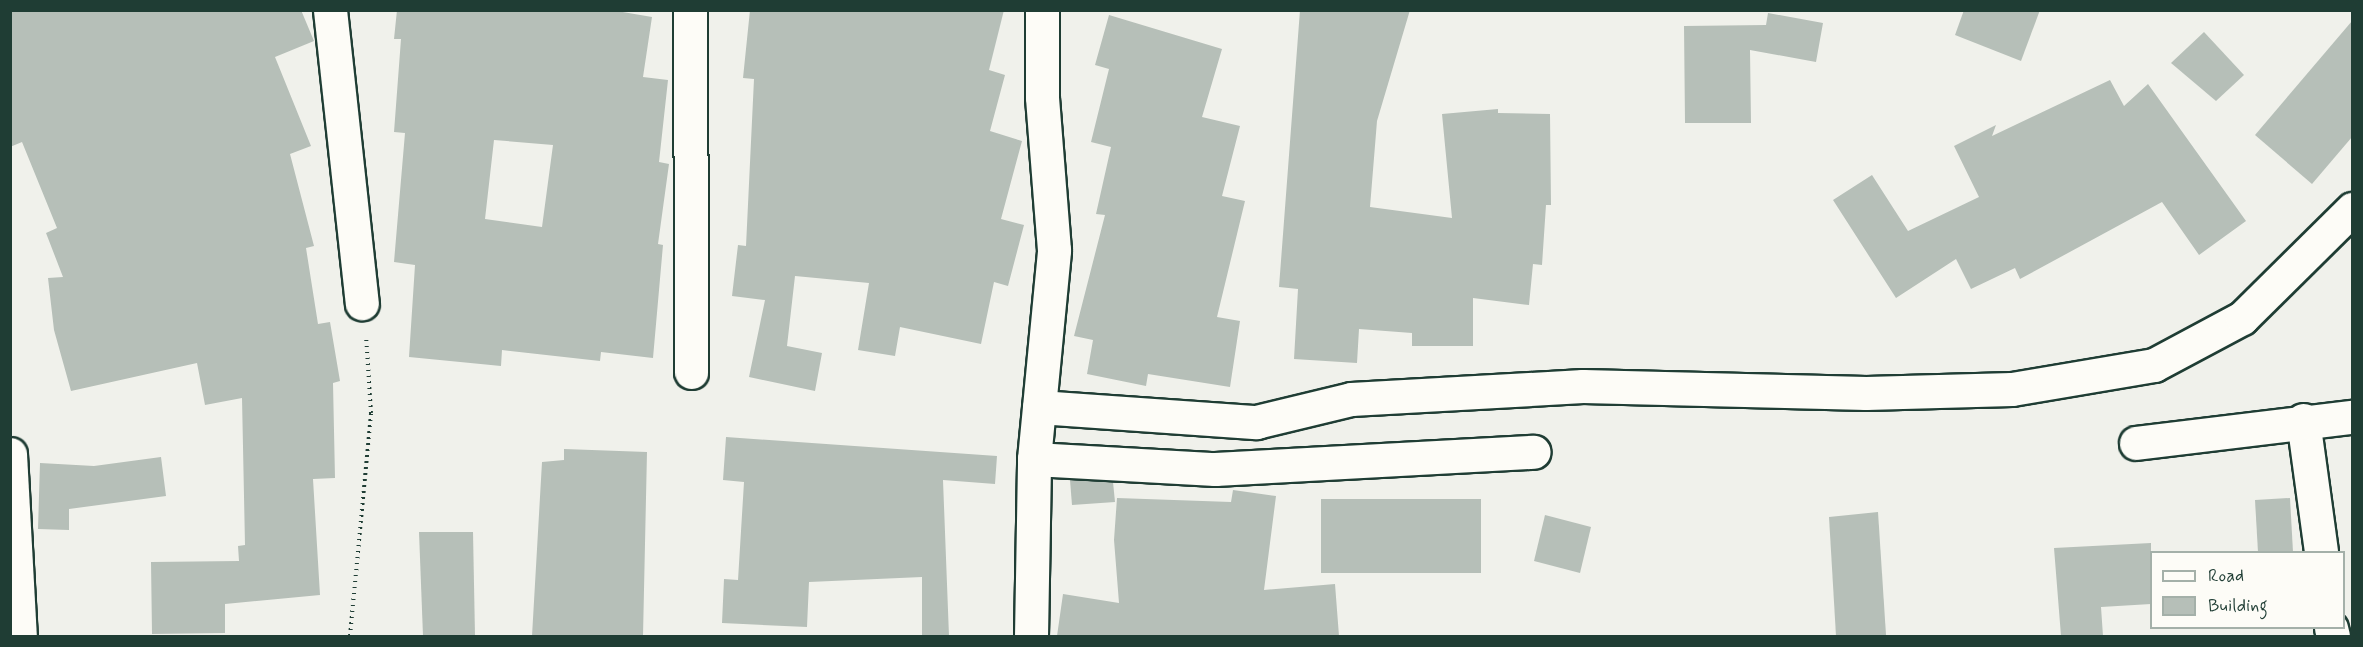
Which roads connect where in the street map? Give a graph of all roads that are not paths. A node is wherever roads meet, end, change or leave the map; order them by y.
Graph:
1 (330, 10) edge
2 (690, 10) edge
3 (1042, 10) edge
4 (2352, 209) edge
5 (363, 303) road end
6 (691, 372) dead end
7 (1039, 407) junction
8 (2352, 417) edge
9 (2303, 420) junction
10 (2136, 442) dead end
11 (1534, 452) dead end
12 (10, 453) edge
13 (1034, 459) junction
14 (2321, 551) edge
15 (20, 636) edge
16 (1030, 636) edge

1 - 5 street
2 - 6 street
3 - 7 street
4 - 7 street
7 - 13 street
8 - 9 street
9 - 10 street
9 - 14 street
11 - 13 street
12 - 15 street
13 - 16 street

